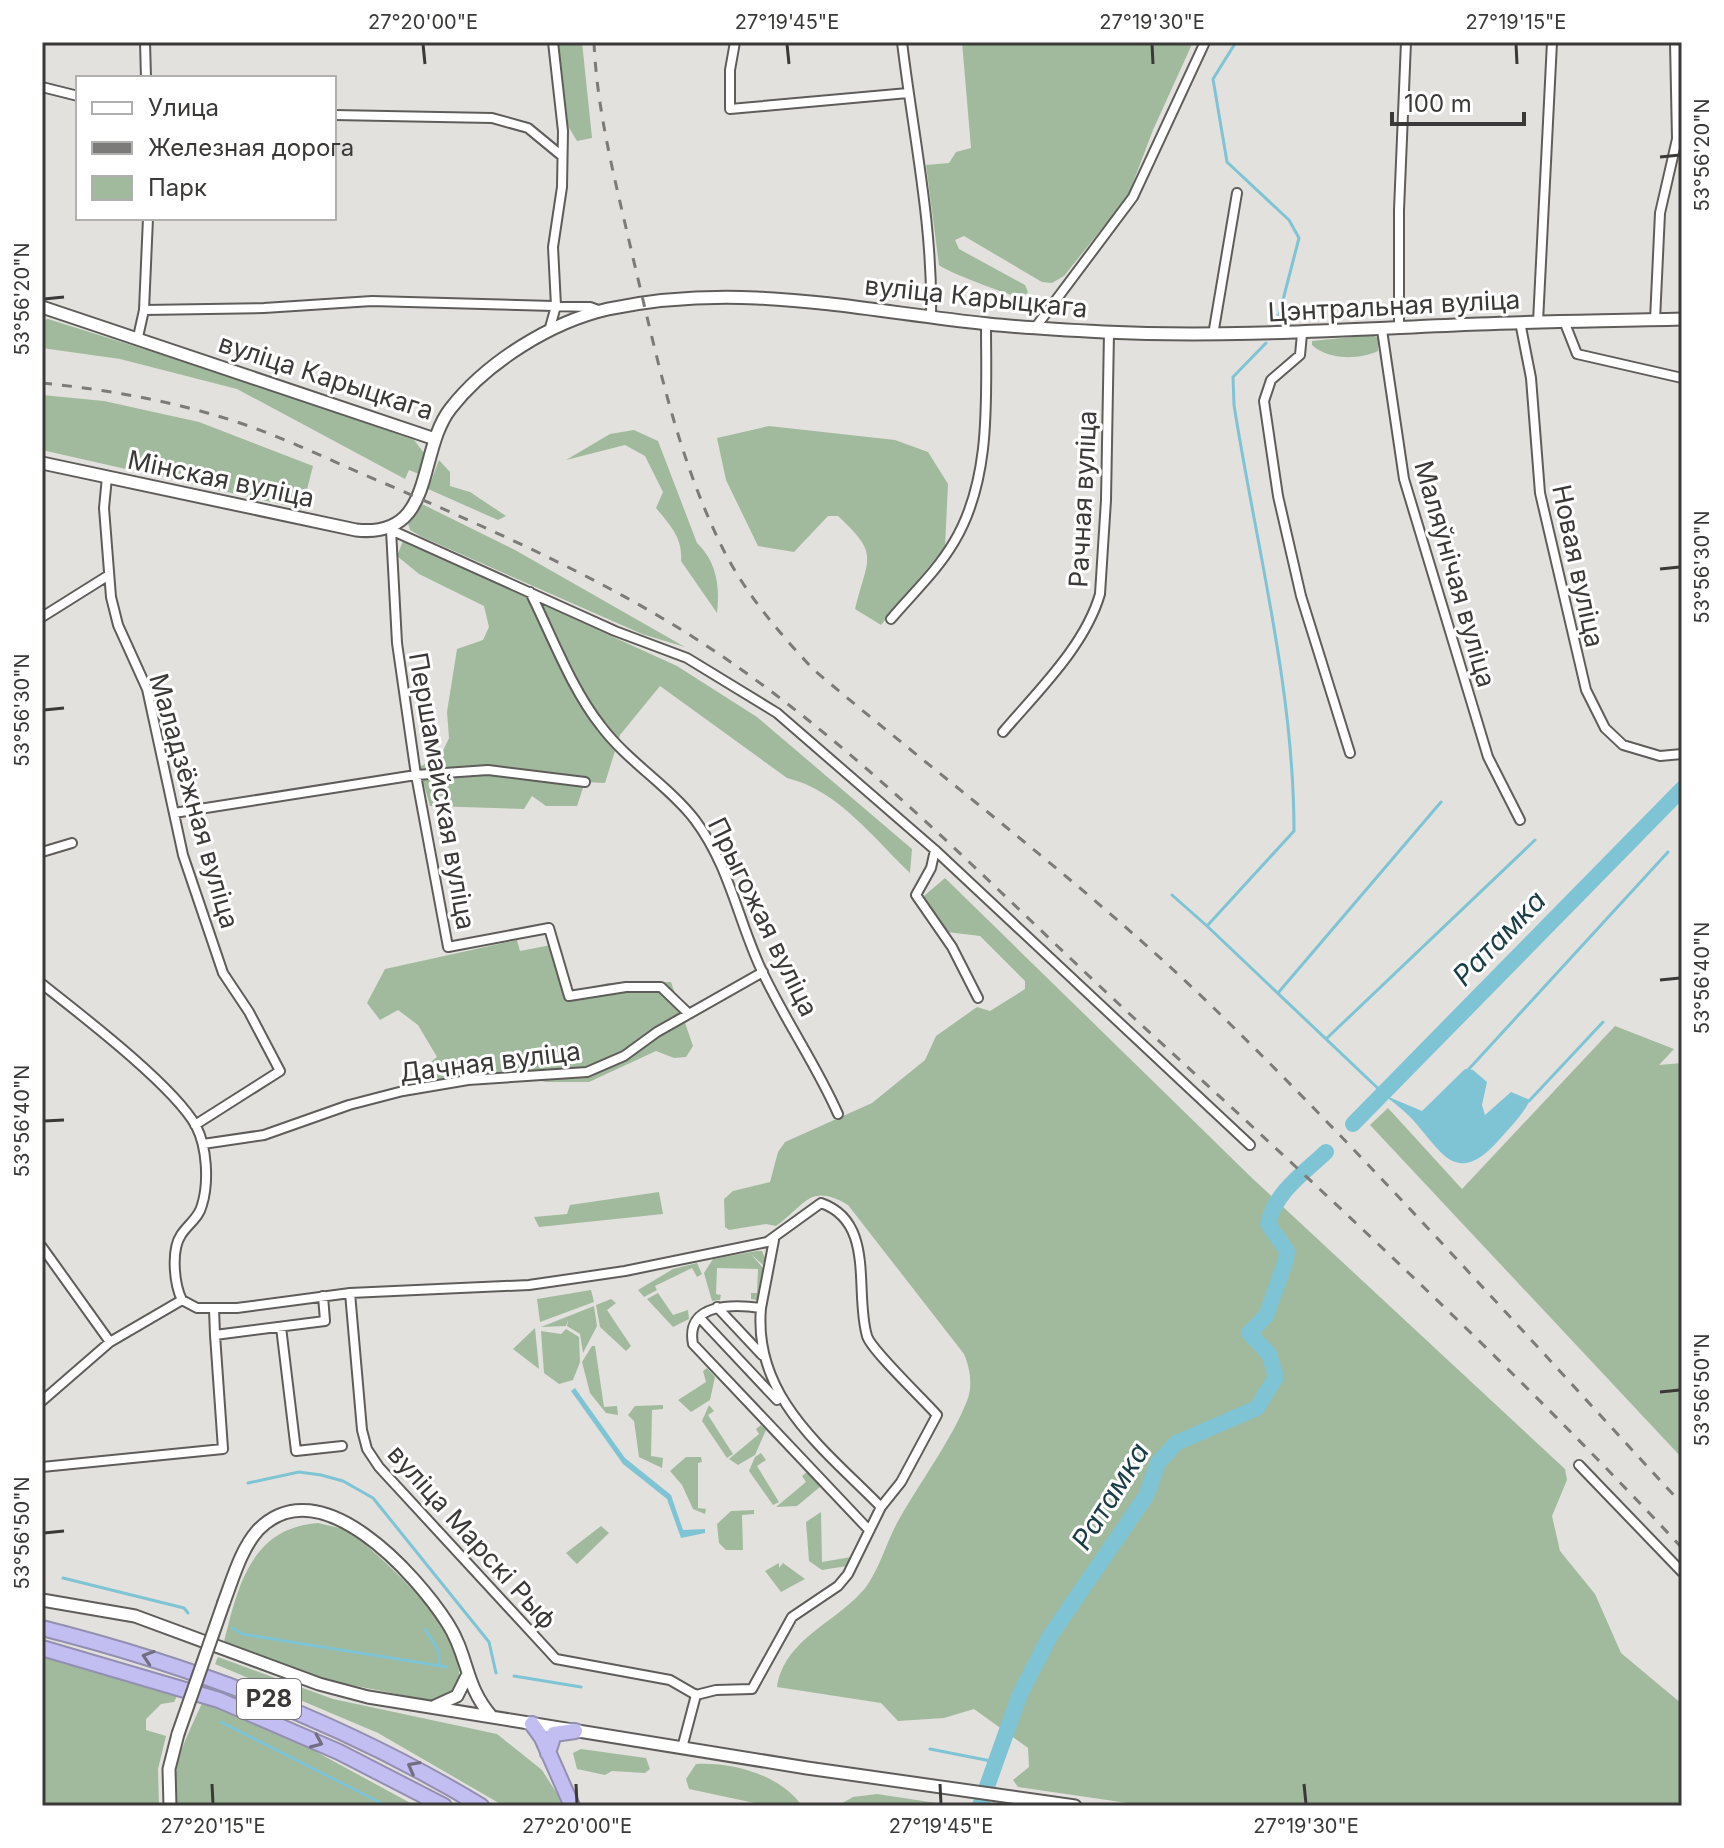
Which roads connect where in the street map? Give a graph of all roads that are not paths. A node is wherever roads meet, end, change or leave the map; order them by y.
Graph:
1 (145, 42) edge
2 (553, 42) edge
3 (735, 42) edge
4 (902, 42) edge
5 (1205, 42) edge
6 (1406, 42) edge
7 (1552, 42) edge
8 (1675, 42) edge
9 (146, 76) edge
10 (42, 87) edge
11 (908, 93) junction
12 (76, 96) edge
13 (1680, 110) edge
14 (336, 115) edge
15 (563, 131) junction
16 (546, 142) junction
17 (562, 156) junction
18 (1237, 193) dead end
19 (148, 220) edge
20 (556, 306) junction
21 (42, 307) edge
22 (144, 310) junction
23 (601, 311) junction
24 (931, 316) junction
25 (1682, 319) edge
26 (1655, 320) junction
27 (1564, 321) junction
28 (1520, 322) junction
29 (1538, 322) junction
30 (986, 324) junction
31 (1035, 328) junction
32 (1399, 329) junction
33 (1382, 330) junction
34 (1109, 332) junction
35 (549, 333) junction
36 (1302, 334) junction
37 (1213, 335) junction
38 (138, 337) junction
39 (1682, 378) edge
40 (435, 439) junction
41 (42, 463) edge
42 (107, 477) junction
43 (391, 530) junction
44 (109, 575) junction
45 (529, 591) junction
46 (42, 617) edge
47 (891, 619) dead end
48 (1003, 732) dead end
49 (1350, 753) dead end
50 (1682, 754) edge
51 (416, 775) junction
52 (585, 782) dead end
53 (174, 813) junction
54 (1520, 820) dead end
55 (72, 843) dead end
56 (935, 850) junction
57 (42, 852) edge
58 (763, 972) junction
59 (42, 984) edge
60 (978, 998) dead end
61 (689, 1014) junction
62 (838, 1114) dead end
63 (195, 1125) junction
64 (203, 1144) junction
65 (1250, 1145) dead end
66 (774, 1240) junction
67 (42, 1247) edge
68 (350, 1293) junction
69 (323, 1296) junction
70 (182, 1300) junction
71 (717, 1307) junction
72 (761, 1308) junction
73 (214, 1309) junction
74 (699, 1317) junction
75 (281, 1327) junction
76 (215, 1335) junction
77 (110, 1342) junction
78 (763, 1355) junction
79 (42, 1401) edge
80 (791, 1415) junction
81 (342, 1446) dead end
82 (1579, 1465) dead end
83 (42, 1467) edge
84 (881, 1507) junction
85 (869, 1530) junction
86 (1682, 1572) edge
87 (42, 1600) edge
88 (42, 1628) edge
89 (42, 1648) edge
90 (467, 1675) junction
91 (696, 1695) junction
92 (430, 1707) junction
93 (461, 1712) junction
94 (492, 1718) junction
95 (532, 1724) junction
96 (575, 1731) junction
97 (682, 1748) junction
98 (548, 1754) junction
99 (401, 1782) junction
100 (170, 1806) edge
101 (430, 1806) edge
102 (444, 1806) edge
103 (481, 1806) edge
104 (572, 1806) edge
105 (1075, 1806) edge

1 - 9 street
2 - 15 street
3 - 11 street
4 - 11 street
5 - 31 street
6 - 32 street
7 - 29 street
8 - 13 street
10 - 12 street
11 - 24 street
13 - 26 street
14 - 16 street
15 - 16 street
15 - 17 street
16 - 17 street
17 - 20 street
18 - 37 street
19 - 22 street
20 - 22 street, вуліца Карыцкага
20 - 23 street, вуліца Карыцкага
20 - 35 street
21 - 38 street, вуліца Карыцкага
22 - 38 street
23 - 24 street, вуліца Карыцкага
23 - 35 street, вуліца Карыцкага
24 - 30 street, вуліца Карыцкага
25 - 26 street, Цэнтральная вуліца
26 - 27 street, Цэнтральная вуліца
27 - 29 street, Цэнтральная вуліца
27 - 39 street
28 - 29 street, Цэнтральная вуліца
28 - 32 street, Цэнтральная вуліца
28 - 50 street, Новая вуліца
30 - 31 street, вуліца Карыцкага
30 - 47 street
31 - 34 street, вуліца Карыцкага
32 - 33 street, Цэнтральная вуліца
33 - 36 street, Цэнтральная вуліца
33 - 54 street, Маляўнічая вуліца
34 - 37 street, Цэнтральная вуліца
34 - 48 street, Рачная вуліца
35 - 40 street, вуліца Карыцкага
36 - 37 street, Цэнтральная вуліца
36 - 49 street
38 - 40 street, вуліца Карыцкага
40 - 43 street
41 - 42 street, Мінская вуліца
42 - 43 street, Мінская вуліца
42 - 44 street, Маладзёжная вуліца
43 - 45 street
43 - 51 street, Першамайская вуліца
44 - 46 street
44 - 53 street, Маладзёжная вуліца
45 - 56 street
45 - 58 street, Прыгожая вуліца
51 - 52 street
51 - 53 street
51 - 61 street, Першамайская вуліца
53 - 63 street, Маладзёжная вуліца
55 - 57 street
56 - 60 street
56 - 65 street
58 - 61 street, Дачная вуліца
58 - 62 street, Прыгожая вуліца
59 - 63 street
61 - 64 street, Дачная вуліца
63 - 64 street
64 - 70 street
66 - 68 street
66 - 72 street
66 - 84 street
67 - 77 street
68 - 69 street
68 - 91 street, вуліца Марскі Рыф
69 - 73 street
69 - 75 street
70 - 73 street
70 - 77 street
71 - 72 street
71 - 74 street
71 - 78 street
72 - 78 street
73 - 76 street
74 - 80 street
74 - 85 street
75 - 76 street
75 - 81 street
76 - 83 street
77 - 79 street
78 - 80 street
80 - 84 street
82 - 86 street
84 - 85 street
85 - 91 street
87 - 92 street
103 -> 88 highway, Р28
89 -> 99 highway, Р28
90 - 92 street
90 - 93 street
90 - 94 street
90 - 100 street, bridge
91 - 97 street
92 - 93 street
93 - 94 street
94 - 95 street
95 - 96 street
95 - 98 highway
96 - 97 street
96 - 98 highway
97 - 105 street
98 - 104 highway
99 - 101 highway
99 - 102 highway, Р28

